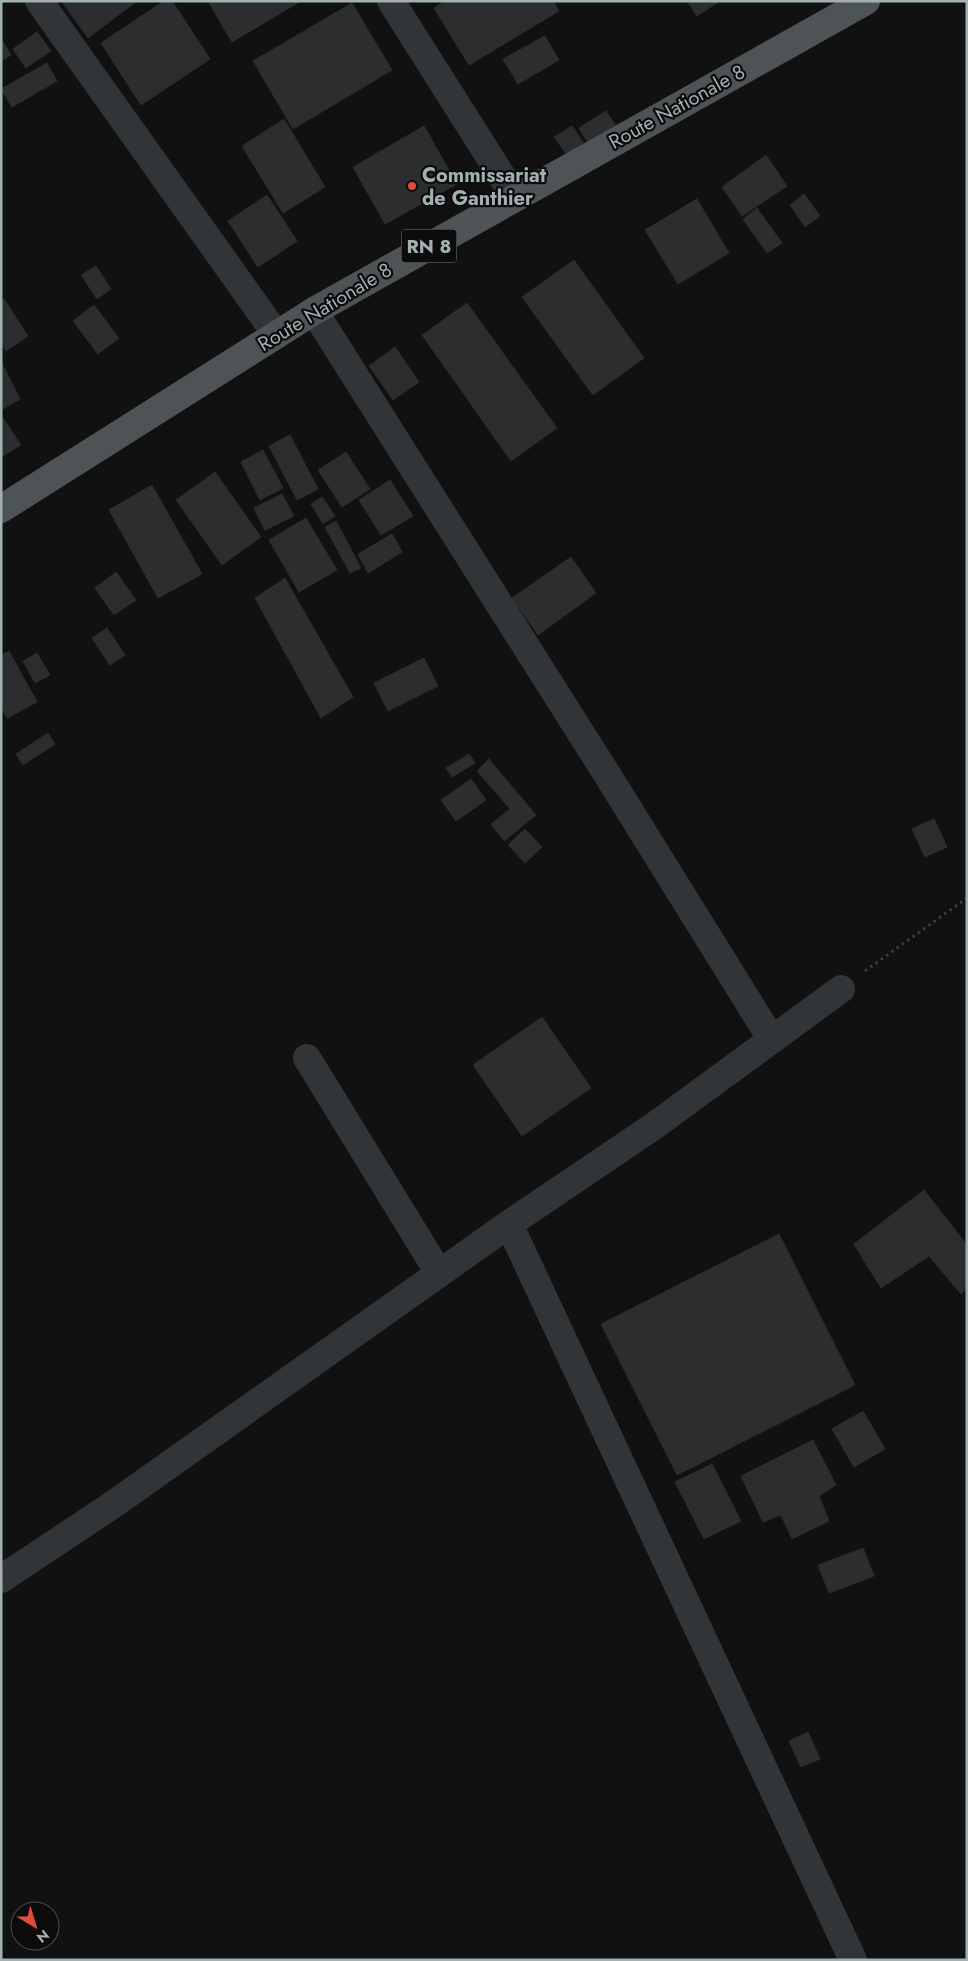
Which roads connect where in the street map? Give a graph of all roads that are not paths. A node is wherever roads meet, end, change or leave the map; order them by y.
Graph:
1 (39, 1) edge
2 (391, 1) edge
3 (866, 1) edge
4 (515, 197) junction
5 (314, 311) junction
6 (276, 334) junction
7 (1, 508) edge
8 (841, 989) road end
9 (772, 1040) junction
10 (307, 1058) dead end
11 (509, 1224) junction
12 (439, 1273) junction
13 (1, 1580) edge
14 (853, 1960) edge

1 - 6 street
2 - 4 street
3 - 4 main road, Route Nationale 8 / RN 8
4 - 5 main road, Route Nationale 8 / RN 8
5 - 6 main road, Route Nationale 8 / RN 8
5 - 9 street
6 - 7 main road, Route Nationale 8 / RN 8
8 - 9 street
9 - 11 street
10 - 12 street
11 - 12 street
11 - 14 street
12 - 13 street

